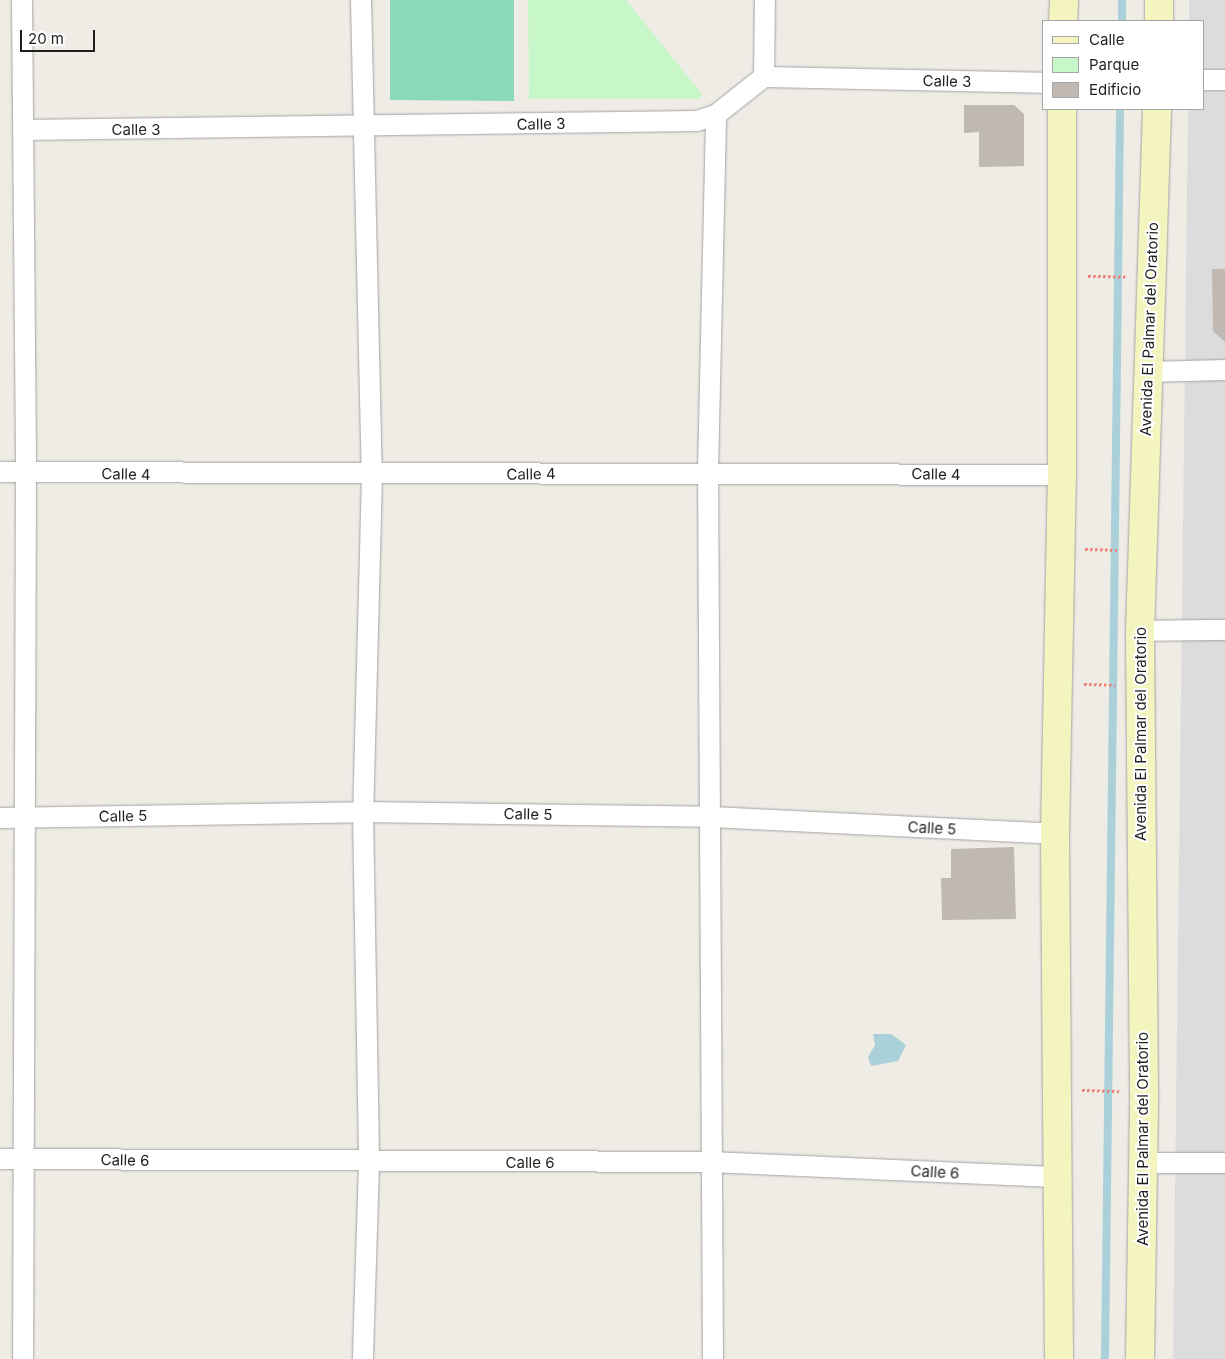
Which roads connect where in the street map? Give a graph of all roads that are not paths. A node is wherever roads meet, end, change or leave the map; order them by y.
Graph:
1 (22, 0) edge
2 (361, 0) edge
3 (765, 0) edge
4 (1064, 0) edge
5 (1159, 0) edge
6 (1063, 20) edge
7 (1159, 20) edge
8 (764, 77) junction
9 (1205, 80) edge
10 (1225, 80) edge
11 (1042, 83) edge
12 (1062, 110) edge
13 (1157, 110) edge
14 (716, 115) junction
15 (362, 129) junction
16 (24, 130) junction
17 (1225, 370) edge
18 (1146, 372) junction
19 (0, 472) edge
20 (708, 472) junction
21 (26, 473) junction
22 (1062, 475) junction
23 (372, 476) junction
24 (1140, 630) junction
25 (1225, 630) edge
26 (363, 812) junction
27 (711, 816) junction
28 (0, 818) edge
29 (26, 818) junction
30 (1055, 834) junction
31 (23, 1158) junction
32 (0, 1159) edge
33 (710, 1162) junction
34 (1143, 1162) junction
35 (1225, 1163) edge
36 (369, 1164) junction
37 (1060, 1177) junction
38 (22, 1359) edge
39 (363, 1359) edge
40 (713, 1359) edge
41 (1059, 1359) edge
42 (1140, 1359) edge

1 - 16 street
2 - 15 street
3 - 8 street
4 - 6 main road
5 - 7 main road
8 - 11 street, Calle 3
8 - 14 street, Calle 3
9 - 10 street
12 - 22 main road
13 - 18 main road, Avenida El Palmar del Oratorio
14 - 15 street, Calle 3
14 - 20 street
15 - 16 street, Calle 3
15 - 23 street
16 - 21 street
17 - 18 street
18 - 24 main road, Avenida El Palmar del Oratorio
19 - 21 street, Calle 4
20 - 22 street, Calle 4
20 - 23 street, Calle 4
20 - 27 street
21 - 23 street, Calle 4
21 - 29 street
22 - 30 main road
23 - 26 street
24 - 25 street
24 - 34 main road, Avenida El Palmar del Oratorio
26 - 27 street, Calle 5
26 - 29 street, Calle 5
26 - 36 street
27 - 30 street, Calle 5
27 - 33 street
28 - 29 street, Calle 5
29 - 31 street
30 - 37 main road
31 - 32 street, Calle 6
31 - 36 street, Calle 6
31 - 38 street
33 - 36 street, Calle 6
33 - 37 street, Calle 6
33 - 40 street
34 - 35 street
34 - 42 main road, Avenida El Palmar del Oratorio
36 - 39 street
37 - 41 main road

